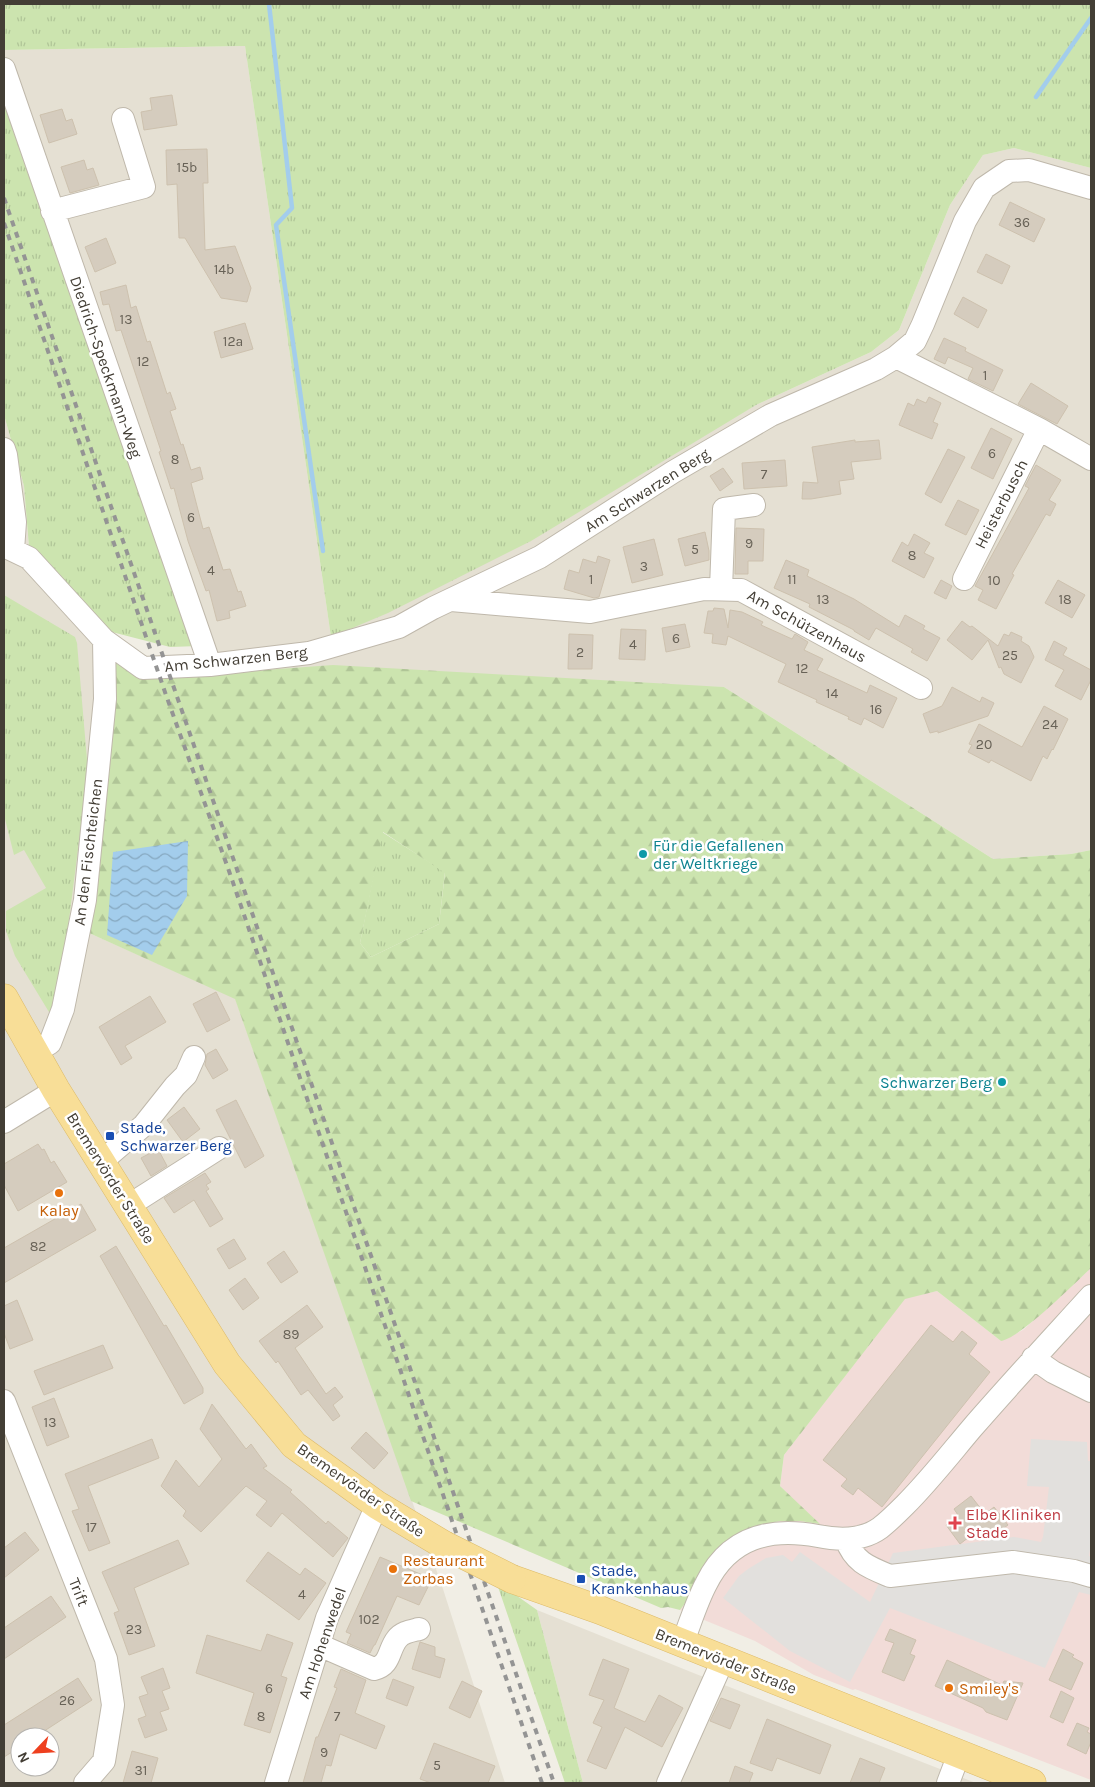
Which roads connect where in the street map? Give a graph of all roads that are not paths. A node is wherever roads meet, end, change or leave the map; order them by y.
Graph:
1 (4, 69) edge
2 (123, 119) dead end
3 (1091, 188) edge
4 (52, 211) junction
5 (896, 357) junction
6 (1039, 429) junction
7 (4, 448) edge
8 (1091, 459) edge
9 (754, 505) dead end
10 (9, 548) edge
11 (964, 579) dead end
12 (721, 589) junction
13 (450, 600) junction
14 (104, 640) junction
15 (210, 665) junction
16 (922, 688) dead end
17 (4, 998) edge
18 (42, 1047) junction
19 (194, 1058) dead end
20 (56, 1090) junction
21 (4, 1122) edge
22 (219, 1148) dead end
23 (101, 1162) junction
24 (128, 1206) junction
25 (1091, 1296) edge
26 (1033, 1358) junction
27 (1091, 1391) edge
28 (4, 1401) edge
29 (377, 1505) junction
30 (846, 1539) junction
31 (1091, 1576) edge
32 (419, 1629) dead end
33 (682, 1644) junction
34 (319, 1645) junction
35 (723, 1660) junction
36 (959, 1754) junction
37 (85, 1783) edge
38 (276, 1783) edge
39 (668, 1783) edge
40 (948, 1783) edge
41 (1032, 1783) edge

1 - 4 street, Diedrich-Speckmann-Weg
2 - 4 street
3 - 5 street, Am Schwarzen Berg
4 - 15 street, Diedrich-Speckmann-Weg
5 - 6 street
5 - 13 street, Am Schwarzen Berg
6 - 8 street
6 - 11 street, Heisterbusch
7 - 10 street
9 - 12 street
10 - 14 street, Am Schwarzen Berg
12 - 13 street, Am Schützenhaus
12 - 16 street, Am Schützenhaus
13 - 15 street, Am Schwarzen Berg
14 - 15 street, Am Schwarzen Berg
14 - 18 street, An den Fischteichen
17 - 18 main road, Bremervörder Straße
18 - 20 main road, Bremervörder Straße
19 - 23 street
20 - 21 street
20 - 23 main road, Bremervörder Straße
22 - 24 street
23 - 24 main road, Bremervörder Straße
24 - 29 main road, Bremervörder Straße
25 - 26 street
26 - 27 street
26 - 30 street
28 - 37 street, Trift
29 - 33 main road, Bremervörder Straße, bridge
29 - 34 street, Am Hohenwedel
30 - 31 street
30 - 33 street
32 - 34 street
33 - 35 main road, Bremervörder Straße
34 - 38 street, Am Hohenwedel
35 - 36 main road, Bremervörder Straße
35 - 39 street
36 - 40 street
36 - 41 main road, Bremervörder Straße

